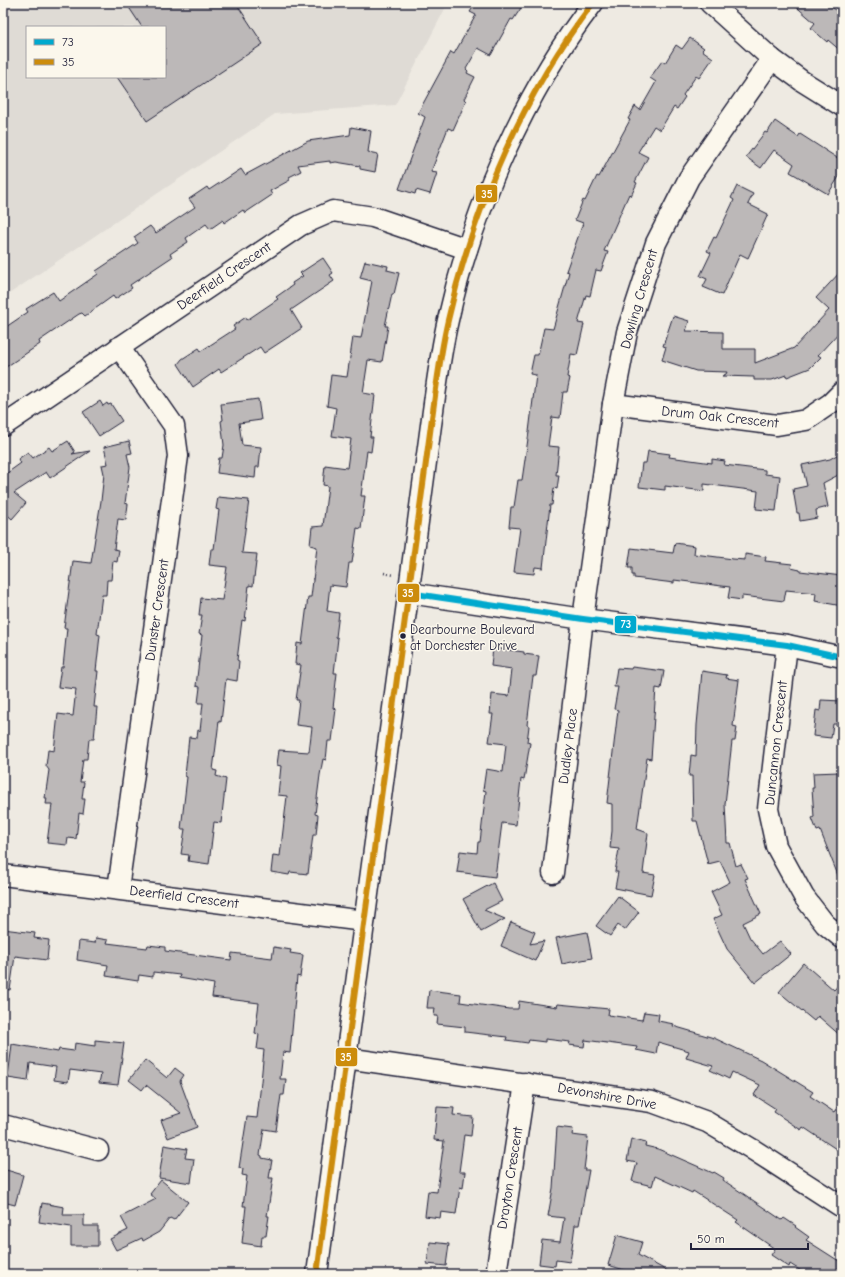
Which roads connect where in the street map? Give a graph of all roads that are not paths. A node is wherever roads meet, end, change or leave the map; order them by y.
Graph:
1 (593, 3) edge
2 (710, 3) edge
3 (772, 59) junction
4 (842, 106) edge
5 (467, 249) junction
6 (119, 347) junction
7 (842, 392) edge
8 (614, 404) junction
9 (3, 426) edge
10 (408, 593) junction
11 (584, 619) junction
12 (787, 645) junction
13 (842, 657) edge
14 (553, 873) dead end
15 (3, 875) edge
16 (118, 889) junction
17 (364, 921) junction
18 (842, 938) edge
19 (346, 1058) junction
20 (525, 1083) junction
21 (3, 1125) edge
22 (98, 1150) dead end
23 (842, 1207) edge
24 (317, 1274) edge
25 (496, 1274) edge

1 - 5 street
2 - 3 street
3 - 4 street
3 - 8 street, Dowling Crescent
5 - 6 street, Deerfield Crescent
5 - 10 street
6 - 9 street, Deerfield Crescent
6 - 16 street, Dunster Crescent
7 - 8 street, Drum Oak Crescent
8 - 11 street, Dowling Crescent
10 - 11 street
10 - 17 street
11 - 12 street
11 - 14 street, Dudley Place
12 - 13 street
12 - 18 street, Duncannon Crescent
15 - 16 street, Deerfield Crescent
16 - 17 street, Deerfield Crescent
17 - 19 street
19 - 20 street, Devonshire Drive
19 - 24 street
20 - 23 street, Devonshire Drive
20 - 25 street, Drayton Crescent
21 - 22 street

